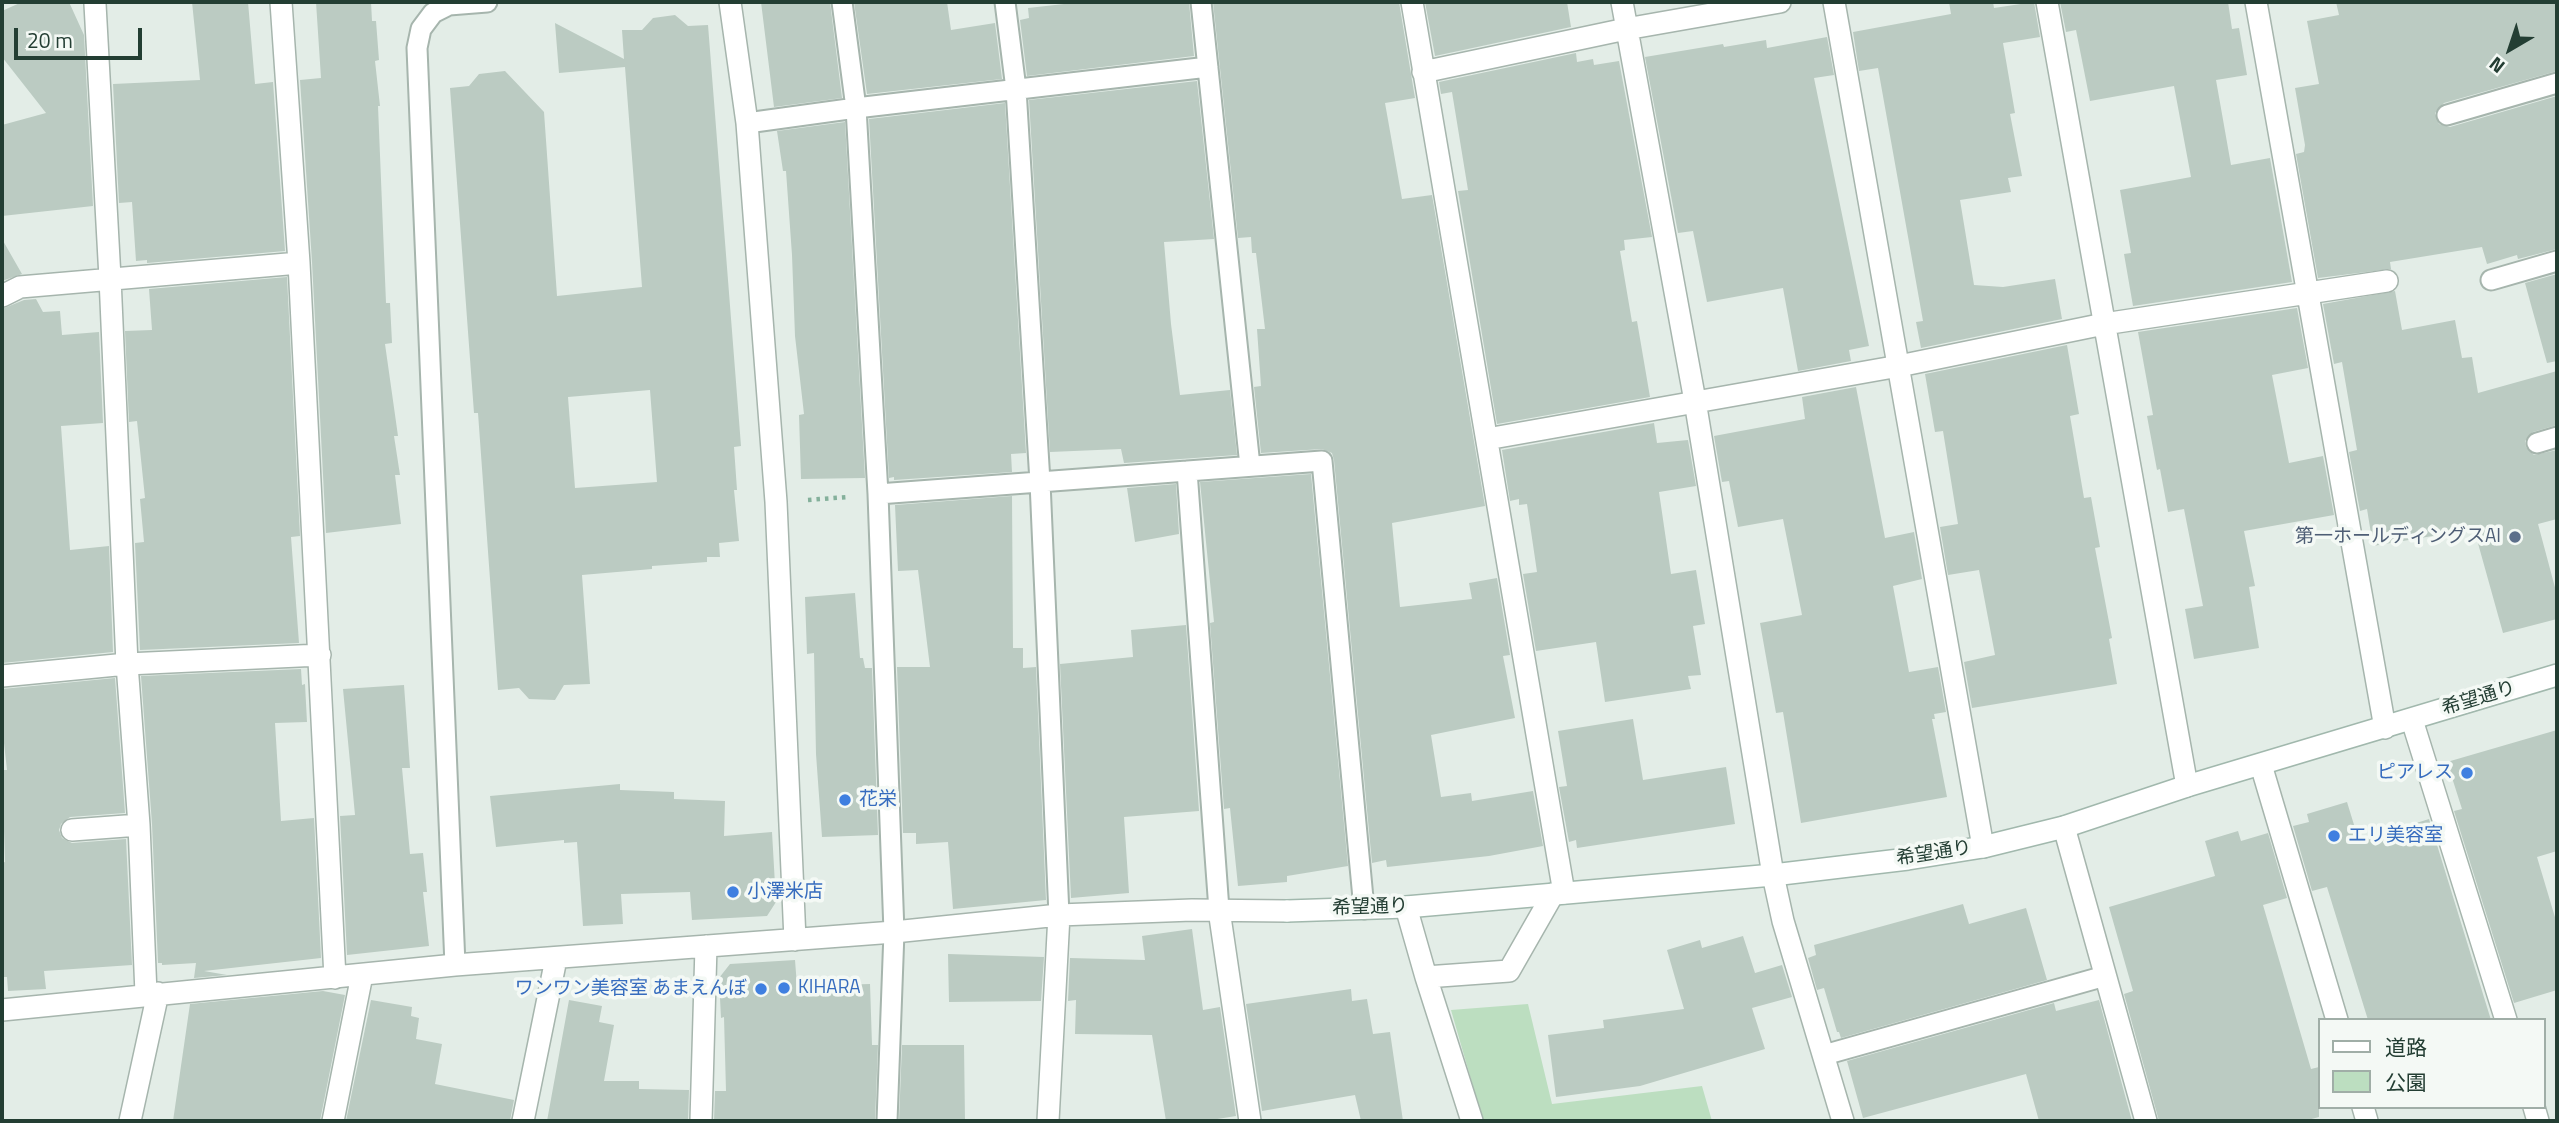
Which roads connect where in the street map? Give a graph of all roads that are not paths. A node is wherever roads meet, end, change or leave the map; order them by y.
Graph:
1 (281, 2) edge
2 (487, 2) edge
3 (730, 2) edge
4 (842, 2) edge
5 (1005, 2) edge
6 (1201, 2) edge
7 (1412, 2) edge
8 (1622, 2) edge
9 (1780, 2) edge
10 (1834, 2) edge
11 (2047, 2) edge
12 (2256, 2) edge
13 (95, 4) dead end
14 (1626, 29) junction
15 (1208, 67) junction
16 (1423, 72) junction
17 (2557, 83) edge
18 (1016, 89) junction
19 (856, 108) junction
20 (2448, 114) dead end
21 (747, 123) junction
22 (2557, 261) edge
23 (299, 263) junction
24 (110, 278) junction
25 (2490, 280) dead end
26 (2387, 281) dead end
27 (2307, 293) junction
28 (2, 296) edge
29 (2104, 324) junction
30 (1899, 366) junction
31 (1695, 401) junction
32 (2557, 437) edge
33 (1487, 439) junction
34 (2537, 443) dead end
35 (1250, 467) junction
36 (1187, 471) junction
37 (1040, 482) junction
38 (878, 494) junction
39 (320, 655) junction
40 (127, 664) junction
41 (2557, 675) edge
42 (2, 676) edge
43 (2412, 720) junction
44 (2385, 728) junction
45 (2261, 765) junction
46 (2187, 786) junction
47 (139, 825) junction
48 (2064, 827) junction
49 (72, 830) dead end
50 (1983, 847) junction
51 (1773, 875) junction
52 (1558, 893) junction
53 (1406, 907) junction
54 (1364, 909) junction
55 (1219, 910) junction
56 (1059, 915) junction
57 (894, 932) junction
58 (795, 940) junction
59 (706, 946) junction
60 (556, 959) junction
61 (455, 965) junction
62 (362, 975) junction
63 (2105, 976) junction
64 (1426, 977) junction
65 (335, 978) junction
66 (152, 993) junction
67 (2, 1010) edge
68 (2336, 1018) edge
69 (2506, 1018) edge
70 (1824, 1055) junction
71 (130, 1121) edge
72 (333, 1121) edge
73 (523, 1121) edge
74 (701, 1121) edge
75 (887, 1121) edge
76 (1048, 1121) edge
77 (1250, 1121) edge
78 (1472, 1121) edge
79 (1843, 1121) edge
80 (2146, 1121) edge

1 - 23 street
2 - 61 lane
3 - 21 street
4 - 19 lane
5 - 18 lane
6 - 15 lane
7 - 16 street
8 - 14 street
9 - 14 street
10 - 30 street
11 - 29 street
12 - 27 street
13 - 24 street
14 - 16 street
14 - 31 street
15 - 18 lane
15 - 35 lane
16 - 33 street
17 - 20 lane
18 - 19 lane
18 - 37 lane
19 - 21 lane
19 - 38 lane
21 - 58 street
22 - 25 lane
23 - 24 street
23 - 39 street
24 - 28 street
24 - 40 street
26 - 27 street
27 - 29 street
27 - 44 street
29 - 30 street
29 - 46 street
30 - 31 street
30 - 50 street
31 - 33 street
31 - 51 street
32 - 34 lane
33 - 52 street
35 - 36 lane
35 - 54 lane
36 - 37 lane
36 - 55 lane
37 - 38 lane
37 - 56 lane
38 - 57 lane
39 - 40 street
39 - 65 street
40 - 42 street
40 - 47 street
41 - 43 street, 希望通り
43 - 44 street, 希望通り
43 - 69 street
44 - 45 street, 希望通り
45 - 46 street, 希望通り
45 - 68 street
46 - 48 street, 希望通り
47 - 49 street
47 - 66 street
48 - 50 street, 希望通り
48 - 63 street
50 - 51 street, 希望通り
51 - 52 street, 希望通り
51 - 70 street
52 - 53 street, 希望通り
52 - 64 street
53 - 54 street, 希望通り
53 - 64 street
54 - 55 street, 希望通り
55 - 56 street, 希望通り
55 - 77 street
56 - 57 street, 希望通り
56 - 76 street
57 - 58 street, 希望通り
57 - 75 lane
58 - 59 street, 希望通り
59 - 60 street, 希望通り
59 - 74 street
60 - 61 street, 希望通り
60 - 73 street
61 - 62 street, 希望通り
62 - 65 street, 希望通り
62 - 72 street
63 - 70 lane
63 - 80 street
64 - 78 street
65 - 66 street, 希望通り
66 - 67 street, 希望通り
66 - 71 street
70 - 79 street

